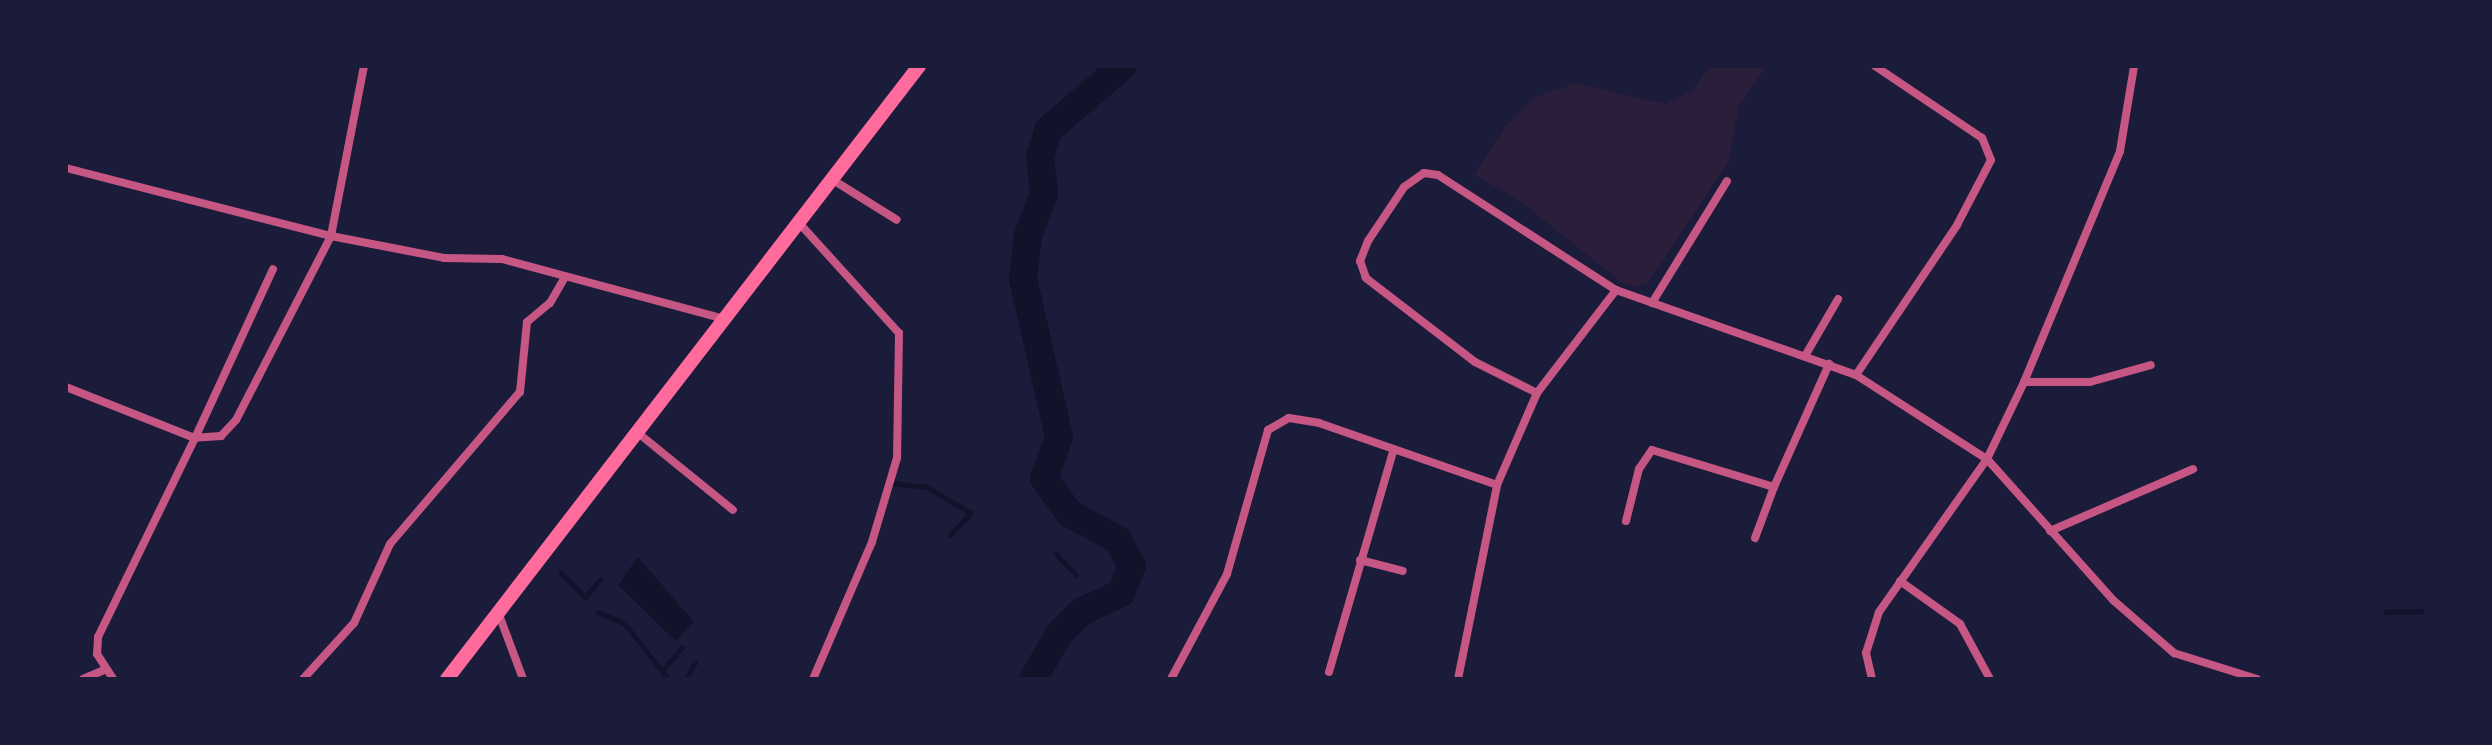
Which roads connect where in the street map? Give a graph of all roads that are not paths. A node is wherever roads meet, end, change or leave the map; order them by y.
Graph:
1 (364, 66) edge
2 (919, 66) edge
3 (1875, 66) edge
4 (2134, 66) edge
5 (66, 168) edge
6 (833, 180) junction
7 (1727, 181) dead end
8 (897, 220) dead end
9 (800, 224) junction
10 (331, 236) junction
11 (273, 269) dead end
12 (565, 277) junction
13 (1616, 290) junction
14 (1838, 299) dead end
15 (1652, 303) junction
16 (726, 319) junction
17 (1805, 356) junction
18 (1829, 364) junction
19 (2151, 365) dead end
20 (1856, 375) junction
21 (2024, 382) junction
22 (66, 387) edge
23 (1537, 393) junction
24 (638, 433) junction
25 (195, 438) junction
26 (1393, 451) junction
27 (1987, 459) junction
28 (2193, 469) dead end
29 (1497, 485) junction
30 (1774, 487) junction
31 (733, 510) dead end
32 (1626, 521) dead end
33 (2050, 531) junction
34 (1755, 538) dead end
35 (1360, 560) junction
36 (1403, 571) dead end
37 (1900, 581) junction
38 (497, 611) junction
39 (104, 670) junction
40 (1329, 672) dead end
41 (83, 679) edge
42 (113, 679) edge
43 (303, 679) edge
44 (447, 679) edge
45 (523, 679) edge
46 (813, 679) edge
47 (1171, 679) edge
48 (1458, 679) edge
49 (1872, 679) edge
50 (1990, 679) edge
51 (2257, 679) edge

1 - 10 street
2 - 6 highway
3 - 20 street
4 - 21 street
5 - 10 street
6 - 8 street
6 - 9 highway
7 - 15 street
9 - 16 highway
9 - 46 street
10 - 12 street
10 - 25 street
11 - 25 street
12 - 16 street
12 - 43 street
13 - 15 street
13 - 23 street
13 - 23 street
14 - 17 street
15 - 17 street
16 - 24 highway
17 - 18 street
18 - 20 street
18 - 30 street
19 - 21 street
20 - 27 street
21 - 27 street
22 - 25 street
23 - 29 street
24 - 31 street
24 - 38 highway
25 - 39 street
26 - 29 street
26 - 35 street
26 - 47 street
27 - 33 street
27 - 37 street
28 - 33 street
29 - 48 street
30 - 32 street
30 - 34 street
33 - 51 street
35 - 36 street
35 - 40 street
37 - 49 street
37 - 50 street
38 - 44 highway
38 - 45 street
39 - 41 street
39 - 42 street

